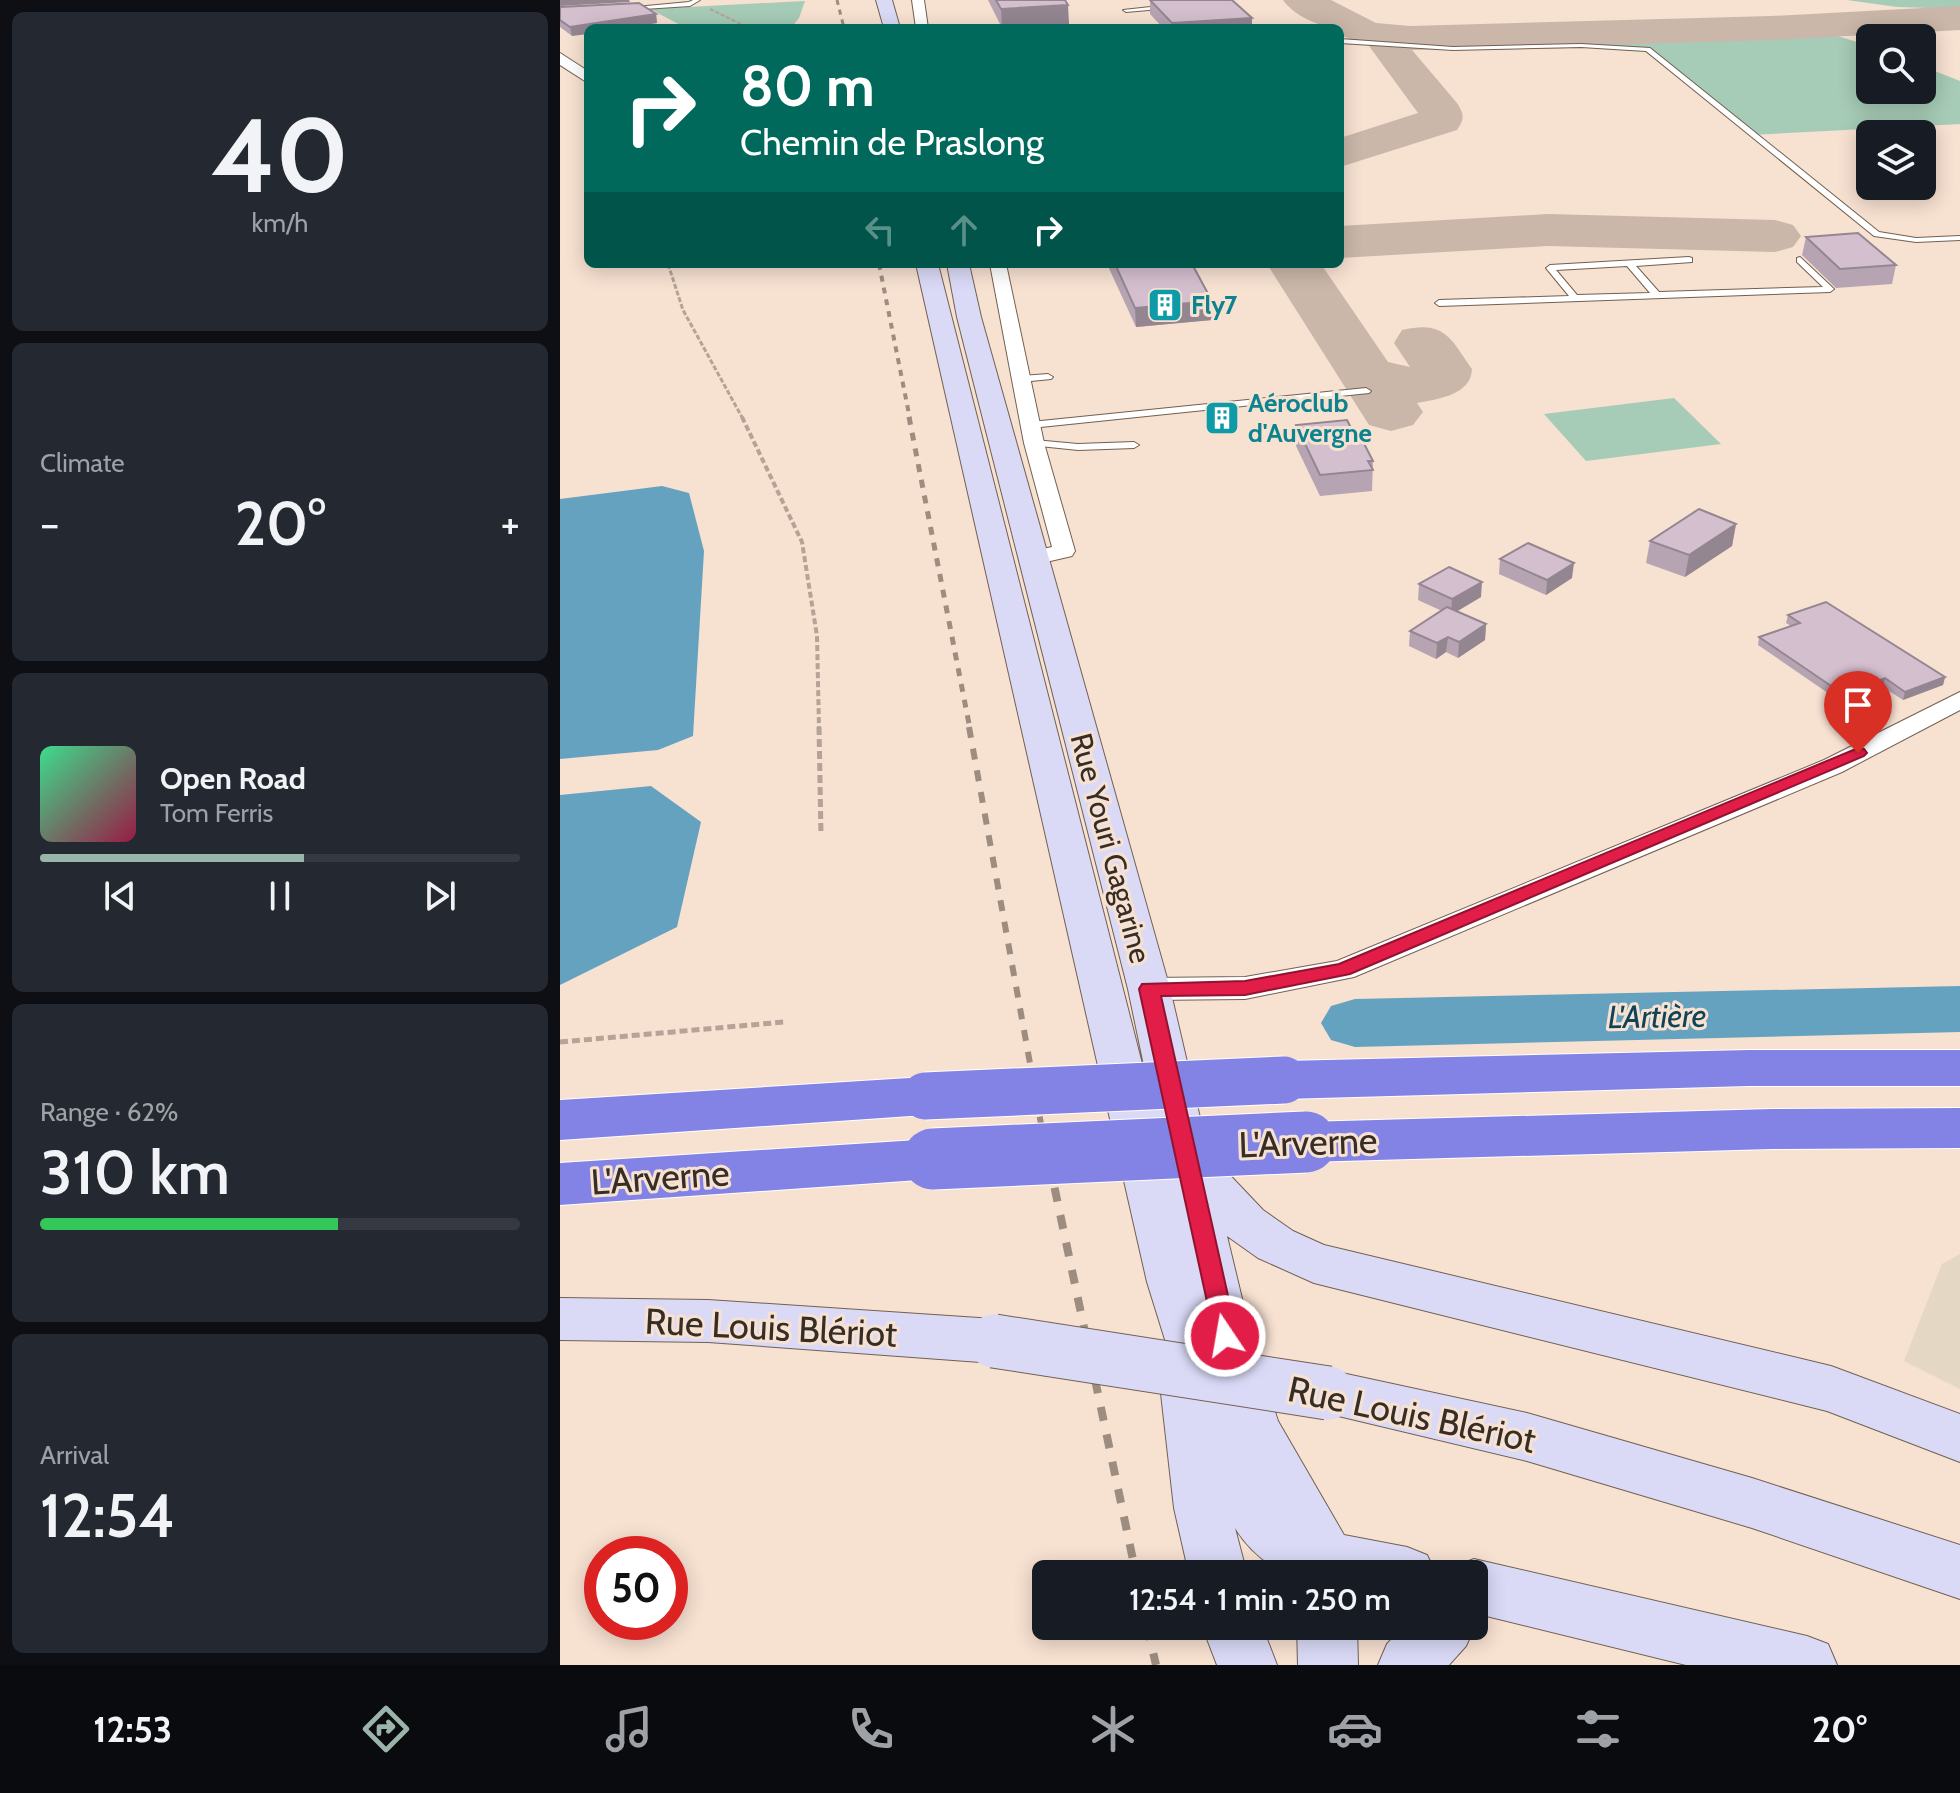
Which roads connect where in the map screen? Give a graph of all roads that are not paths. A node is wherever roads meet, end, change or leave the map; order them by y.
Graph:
1 (884, 0) edge
2 (893, 0) edge
3 (918, 0) edge
4 (693, 2) edge
5 (1172, 6) edge
6 (619, 8) edge
7 (1126, 10) dead end
8 (890, 23) edge
9 (921, 24) edge
10 (1344, 41) edge
11 (560, 58) edge
12 (584, 75) edge
13 (1960, 238) edge
14 (1689, 260) dead end
15 (1800, 260) dead end
16 (1630, 264) junction
17 (928, 268) edge
18 (959, 268) edge
19 (999, 268) edge
20 (1657, 295) junction
21 (1575, 298) junction
22 (1439, 303) dead end
23 (1048, 377) dead end
24 (1021, 379) junction
25 (1366, 391) dead end
26 (1032, 434) junction
27 (1134, 445) dead end
28 (1049, 555) junction
29 (1960, 700) edge
30 (1149, 989) junction
31 (1960, 1068) edge
32 (560, 1120) edge
33 (1960, 1128) edge
34 (1186, 1156) junction
35 (560, 1184) edge
36 (1172, 1282) junction
37 (560, 1319) edge
38 (1960, 1438) edge
39 (1215, 1560) edge
40 (1313, 1560) edge
41 (1322, 1560) edge
42 (1960, 1572) edge
43 (1488, 1594) edge
44 (1237, 1640) edge
45 (1327, 1640) edge
46 (1432, 1640) edge
47 (1247, 1665) edge
48 (1328, 1665) edge
49 (1408, 1665) edge
50 (1807, 1665) edge

1 - 8 main road
2 - 8 main road
3 - 9 street
4 - 6 lane
5 - 7 lane
10 - 13 lane
11 - 12 street
14 - 16 lane
15 - 20 lane
16 - 20 lane
16 - 21 lane
17 - 36 main road, Rue Youri Gagarine
18 - 28 main road, Rue Youri Gagarine
19 - 24 street
20 - 21 lane
21 - 22 lane
23 - 24 lane
24 - 26 street
25 - 26 lane
26 - 27 lane
26 - 28 street
28 - 30 main road, Rue Youri Gagarine
29 - 30 street
30 - 34 main road, Rue Youri Gagarine
31 - 32 highway, L'Arverne, bridge
33 - 35 highway, L'Arverne, bridge
34 - 38 main road
34 - 41 main road, Rue Youri Gagarine
36 - 39 main road
36 - 40 main road
37 - 42 main road, Rue Louis Blériot, bridge
43 - 50 main road
44 - 47 main road
45 - 48 main road
46 - 49 main road

